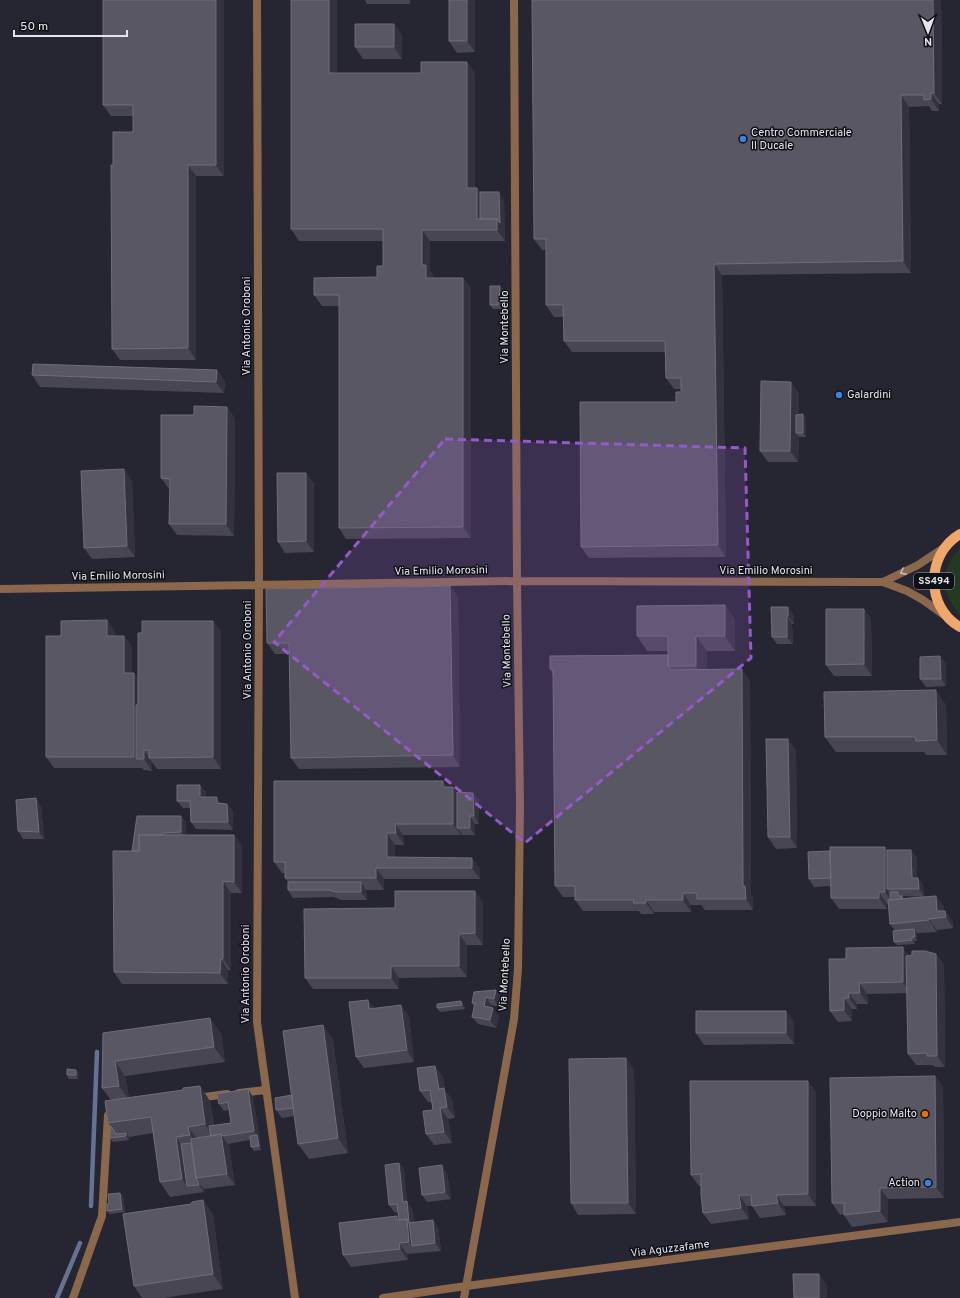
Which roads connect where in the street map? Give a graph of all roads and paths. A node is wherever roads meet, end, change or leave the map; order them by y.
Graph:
1 (257, 0) edge
2 (514, 0) edge
3 (959, 534) edge
4 (946, 546) junction
5 (517, 581) junction
6 (883, 582) junction
7 (259, 585) junction
8 (0, 589) edge
9 (949, 619) junction
10 (960, 627) edge
11 (266, 1090) junction
12 (190, 1099) edge
13 (122, 1107) edge
14 (960, 1222) edge
15 (466, 1286) junction
16 (73, 1298) edge
17 (295, 1298) edge
18 (383, 1298) edge
19 (464, 1298) edge

1 - 7 street, Via Antonio Oroboni
2 - 5 street, Via Montebello
3 - 4 main road, SS494
4 -> 6 street, Via Emilio Morosini
4 - 9 main road, SS494
5 - 6 street, Via Emilio Morosini
5 - 7 street, Via Emilio Morosini
5 - 15 street, Via Montebello
6 - 9 street, Via Emilio Morosini
7 - 8 street, Via Emilio Morosini
7 - 11 street, Via Antonio Oroboni
9 - 10 main road, SS494
11 - 12 street
11 - 17 street, Via Antonio Oroboni
13 - 16 street
14 - 15 street, Via Aguzzafame
15 - 18 street, Via Aguzzafame
15 - 19 street, Via Montebello

